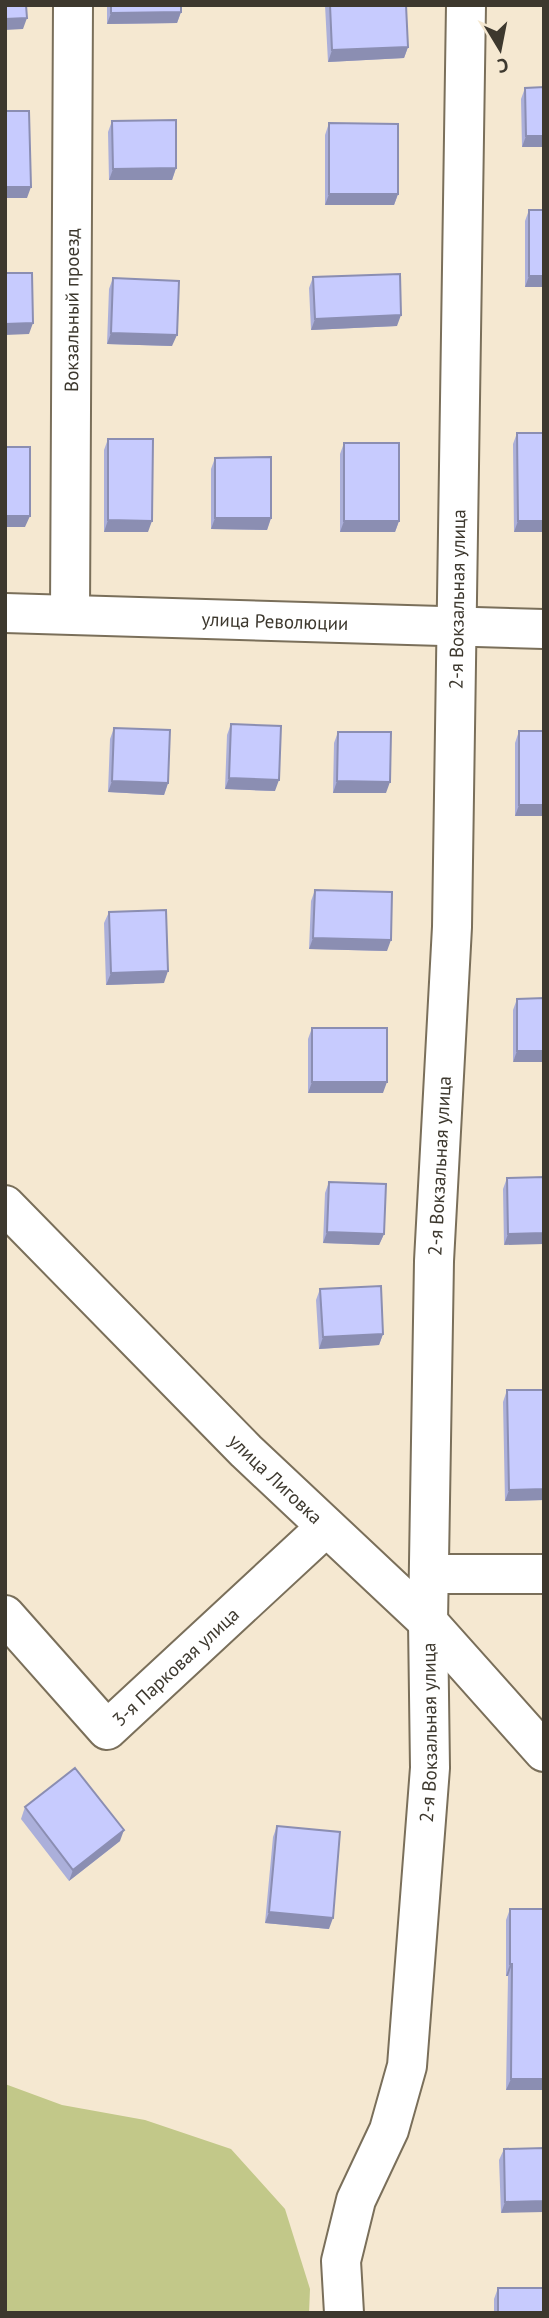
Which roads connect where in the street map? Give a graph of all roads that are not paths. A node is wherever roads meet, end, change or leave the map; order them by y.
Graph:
1 (73, 5) edge
2 (466, 5) edge
3 (5, 613) edge
4 (70, 614) junction
5 (456, 627) junction
6 (544, 629) edge
7 (5, 1205) edge
8 (326, 1527) junction
9 (430, 1574) junction
10 (544, 1574) edge
11 (5, 1615) edge
12 (428, 1622) junction
13 (544, 1752) edge
14 (344, 2313) edge

1 - 4 street, Вокзальный проезд
2 - 5 street, 2-я Вокзальная улица
3 - 4 street, улица Революции
4 - 5 street, улица Революции
5 - 6 street, улица Революции
5 - 9 street, 2-я Вокзальная улица
7 - 8 street, улица Лиговка
8 - 11 street, 3-я Парковая улица
8 - 12 street, улица Лиговка
9 - 10 street
9 - 12 street, 2-я Вокзальная улица
12 - 13 street, улица Лиговка
12 - 14 street, 2-я Вокзальная улица

